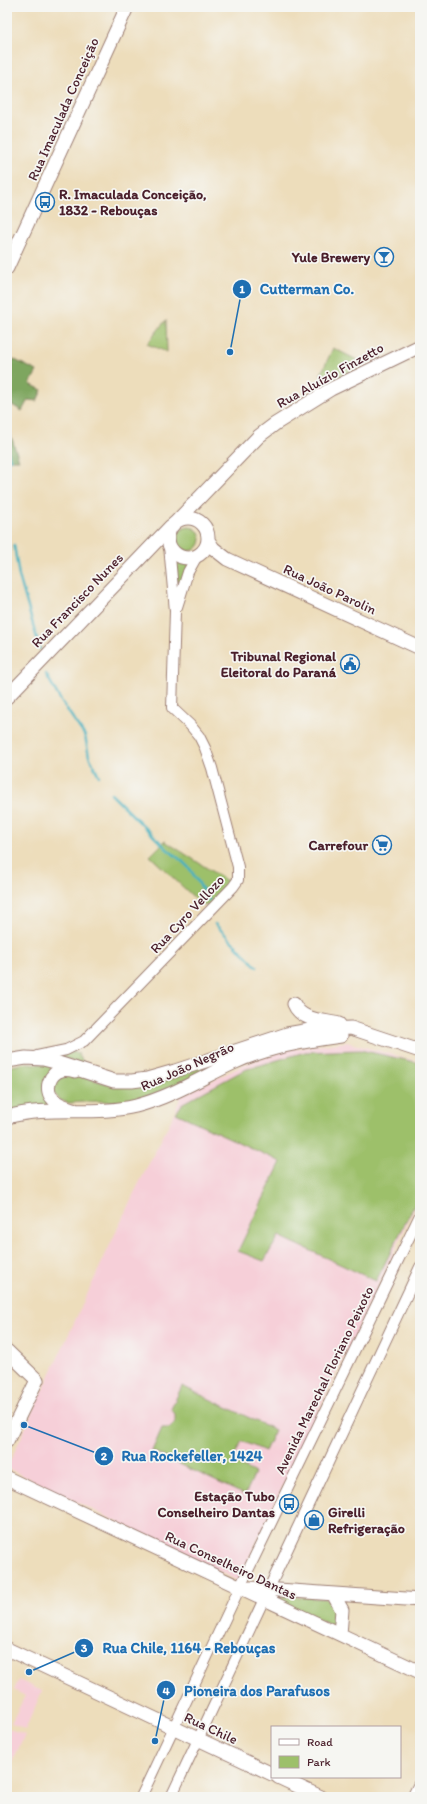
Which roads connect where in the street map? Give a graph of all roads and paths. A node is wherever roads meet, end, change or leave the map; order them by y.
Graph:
1 (127, 7) edge
2 (7, 268) edge
3 (420, 346) edge
4 (259, 436) joint
5 (174, 524) junction
6 (208, 540) junction
7 (169, 546) junction
8 (197, 556) junction
9 (227, 559) junction
10 (176, 611) junction
11 (420, 648) edge
12 (7, 697) edge
13 (294, 1004) dead end
14 (351, 1028) junction
15 (381, 1038) junction
16 (285, 1040) junction
17 (420, 1051) edge
18 (26, 1058) junction
19 (7, 1062) edge
20 (86, 1072) junction
21 (75, 1110) junction
22 (7, 1117) edge
23 (420, 1215) edge
24 (420, 1267) edge
25 (7, 1351) edge
26 (7, 1441) edge
27 (7, 1478) edge
28 (240, 1587) junction
29 (267, 1594) junction
30 (333, 1594) junction
31 (420, 1600) edge
32 (340, 1634) junction
33 (7, 1649) edge
34 (420, 1672) edge
35 (173, 1728) junction
36 (198, 1739) junction
37 (271, 1774) edge
38 (280, 1778) edge
39 (420, 1785) edge
40 (141, 1797) edge
41 (171, 1797) edge
42 (321, 1797) edge
43 (414, 1797) edge

1 - 2 main road, Rua Imaculada Conceição
3 - 4 main road, Rua Aluízio Finzetto
4 - 5 main road, Rua Francisco Nunes
5 - 6 main road
5 - 7 main road
5 - 12 main road, Rua Francisco Nunes
6 - 8 main road
6 - 9 main road, Rua João Parolin
7 - 8 main road
7 - 10 street
8 - 9 main road, Rua João Parolin
8 - 10 street
9 - 11 main road, Rua João Parolin
10 - 18 street, Rua Cyro Vellozo
13 - 14 main road
14 - 15 main road
14 - 16 main road
15 - 16 main road
15 - 17 main road
16 - 20 main road
16 - 21 main road, Rua João Negrão
18 - 19 main road
18 - 20 main road
20 - 21 main road
21 - 22 main road, Rua João Negrão
23 - 28 street, Avenida Marechal Floriano Peixoto
24 - 29 street
25 - 26 main road
27 - 28 main road, Rua Conselheiro Dantas
28 - 29 main road, Rua Conselheiro Dantas
28 - 35 street, Avenida Marechal Floriano Peixoto
29 - 30 main road
29 - 32 main road, Rua Conselheiro Dantas
29 - 36 street
30 - 31 main road
30 - 32 main road
32 - 34 main road, Rua Conselheiro Dantas
33 - 35 main road, Rua Chile
35 - 36 main road, Rua Chile
35 - 40 street, Avenida Marechal Floriano Peixoto
36 - 37 main road, Rua Chile
36 - 41 street
38 - 42 main road
39 - 43 main road

